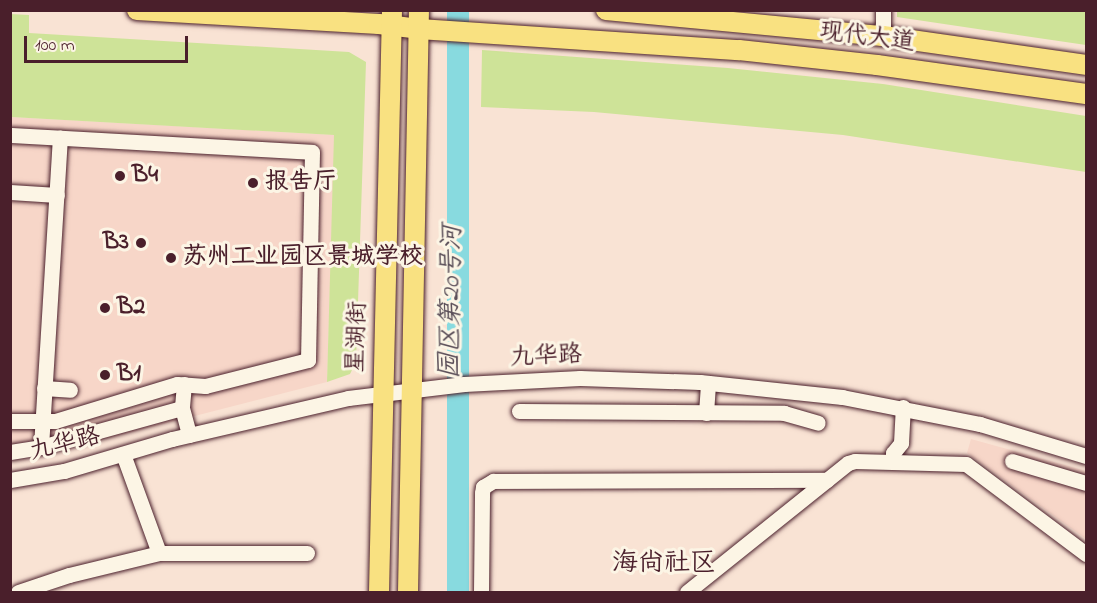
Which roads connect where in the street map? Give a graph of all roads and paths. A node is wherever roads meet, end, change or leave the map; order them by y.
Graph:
1 (137, 10) edge
2 (606, 10) edge
3 (883, 10) edge
4 (392, 18) edge
5 (419, 20) edge
6 (883, 36) junction
7 (1086, 65) edge
8 (1086, 94) edge
9 (10, 135) edge
10 (60, 138) junction
11 (10, 192) edge
12 (57, 195) junction
13 (708, 383) junction
14 (184, 384) junction
15 (44, 388) junction
16 (70, 390) dead end
17 (412, 390) junction
18 (382, 393) junction
19 (182, 408) junction
20 (908, 408) junction
21 (519, 411) dead end
22 (706, 413) junction
23 (10, 421) edge
24 (42, 422) junction
25 (818, 423) dead end
26 (189, 435) junction
27 (41, 447) junction
28 (10, 452) edge
29 (123, 454) junction
30 (1086, 456) edge
31 (892, 461) junction
32 (1012, 461) dead end
33 (917, 462) junction
34 (10, 480) edge
35 (827, 480) junction
36 (1086, 483) edge
37 (159, 552) junction
38 (307, 553) dead end
39 (1086, 554) edge
40 (18, 592) edge
41 (379, 592) edge
42 (408, 592) edge
43 (481, 592) edge
44 (687, 592) edge

1 - 4 main road, 现代大道
2 - 6 main road, 现代大道
3 - 6 street
4 - 5 main road, 现代大道
4 - 18 main road, 星湖街
5 - 8 main road, 现代大道
5 - 17 main road
6 - 7 main road, 现代大道
9 - 10 street
10 - 12 street
10 - 14 street
11 - 12 street
12 - 15 street
13 - 17 street, 九华路
13 - 20 street, 九华路
13 - 22 street
14 - 19 street
14 - 24 street
15 - 16 street
15 - 24 street
17 - 18 street, 九华路
17 - 42 main road
18 - 26 street, 九华路
18 - 41 main road, 星湖街
19 - 26 street
19 - 27 street
20 - 30 street, 九华路
20 - 31 street
20 - 33 street
21 - 22 street
22 - 25 street
23 - 24 street
24 - 27 street
26 - 29 street, 九华路
27 - 28 street
29 - 34 street, 九华路
29 - 37 street
31 - 33 street
31 - 35 street
32 - 36 street
33 - 39 street
35 - 43 street
35 - 44 street
37 - 38 street
37 - 40 street

